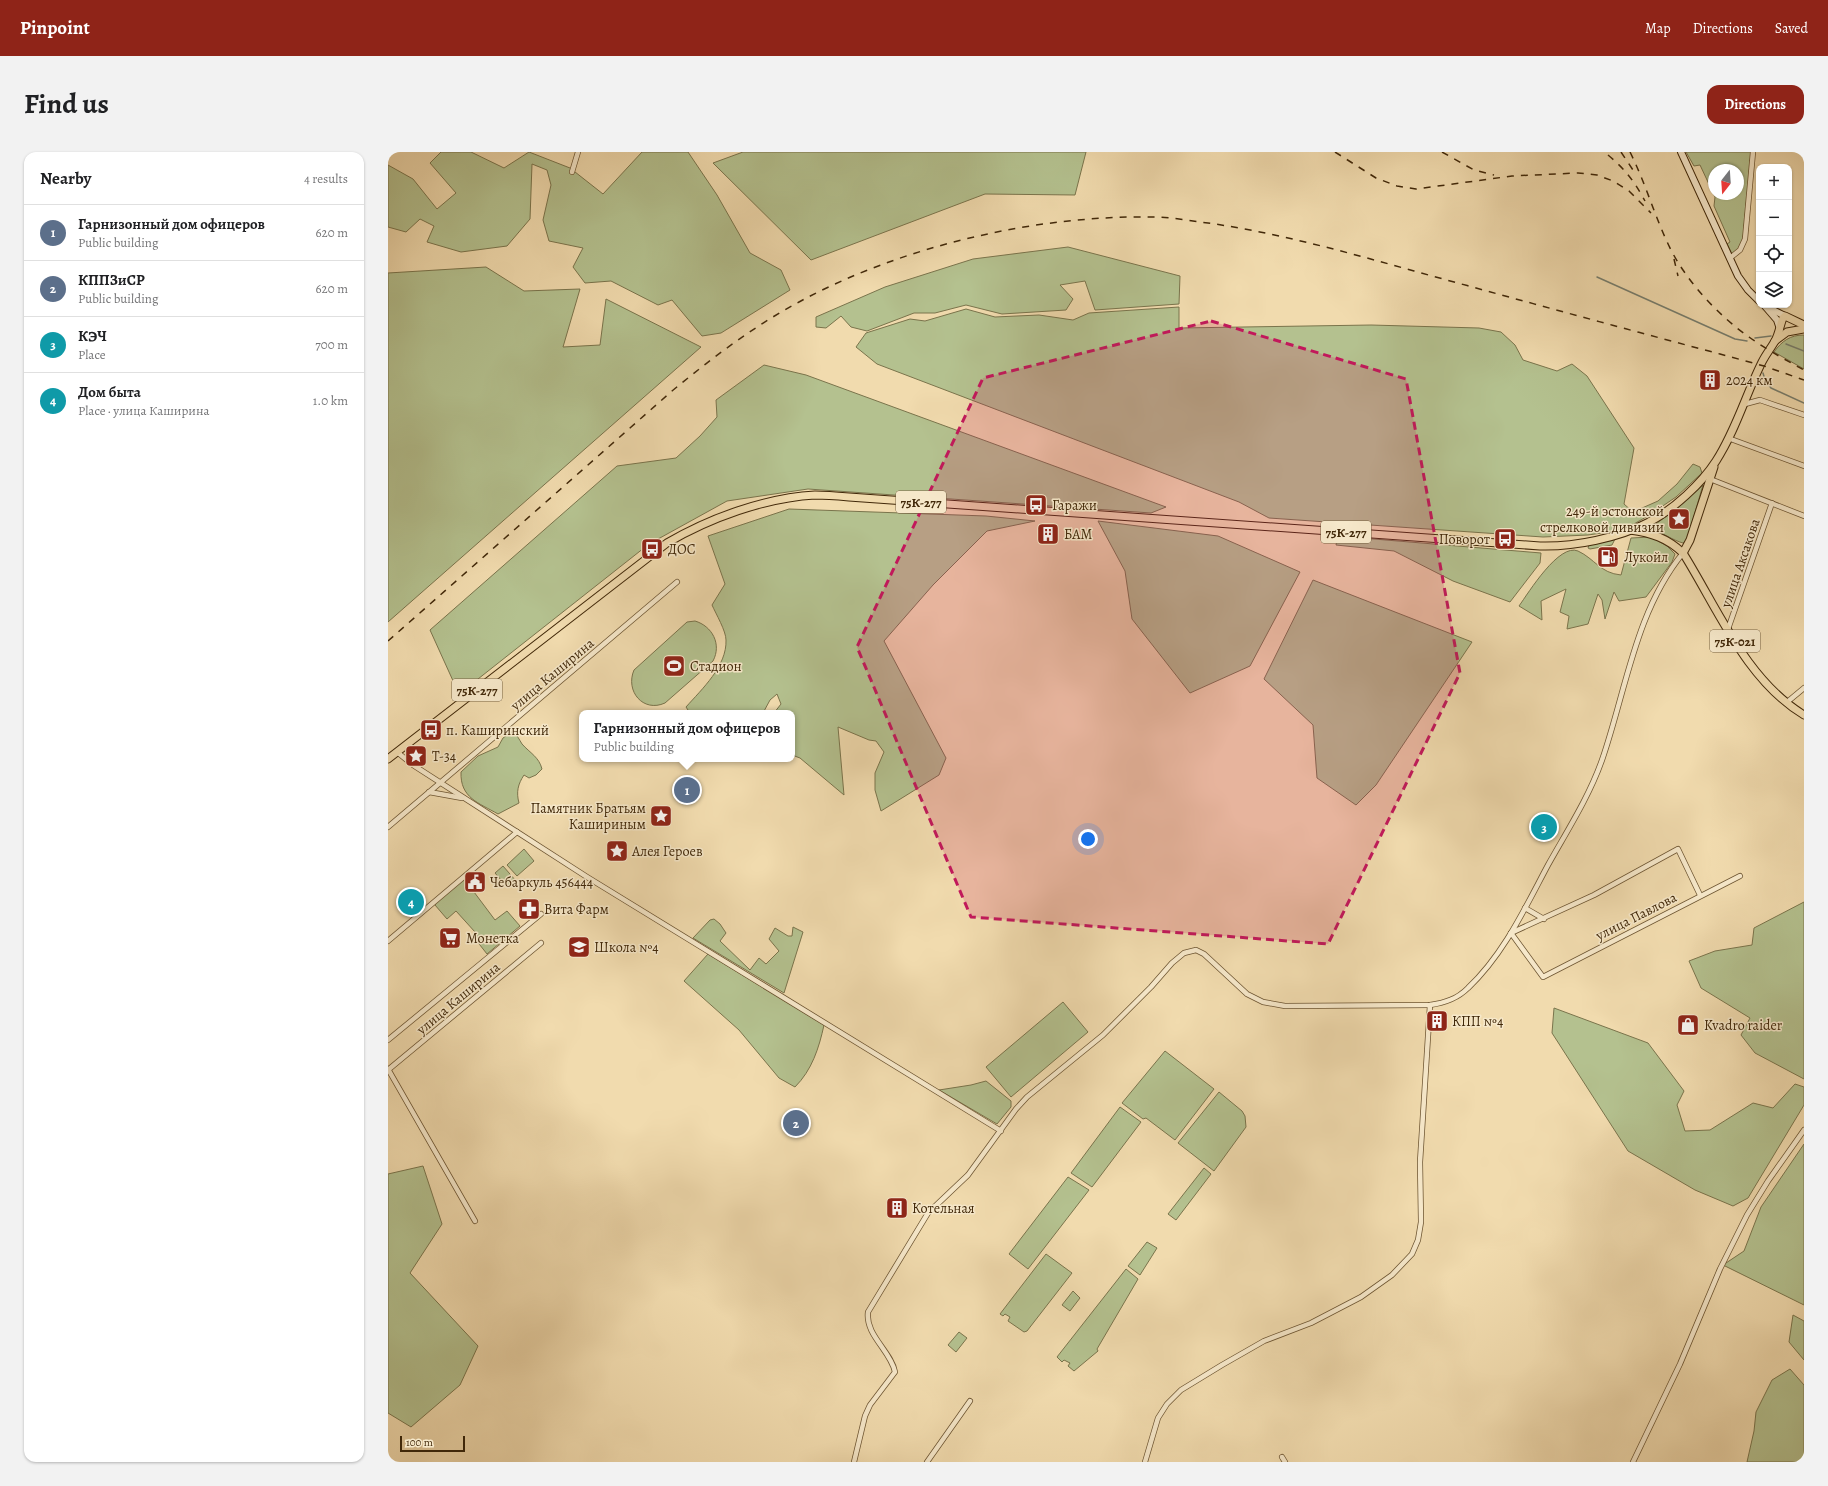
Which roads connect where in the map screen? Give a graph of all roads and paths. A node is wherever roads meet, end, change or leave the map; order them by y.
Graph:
1 (578, 152) edge
2 (1681, 152) edge
3 (1753, 152) edge
4 (572, 172) dead end
5 (1730, 258) junction
6 (1756, 298) edge
7 (1767, 308) edge
8 (1770, 308) edge
9 (1785, 316) junction
10 (1793, 320) junction
11 (1804, 325) edge
12 (1780, 329) junction
13 (1804, 329) edge
14 (1787, 332) junction
15 (1775, 341) junction
16 (1745, 404) junction
17 (1804, 415) edge
18 (1728, 438) junction
19 (1716, 461) junction
20 (1804, 466) edge
21 (1710, 479) junction
22 (1772, 503) junction
23 (1804, 516) edge
24 (1628, 530) junction
25 (1683, 554) junction
26 (677, 582) dead end
27 (1728, 629) junction
28 (1804, 688) edge
29 (1786, 703) junction
30 (1804, 715) edge
31 (397, 752) junction
32 (388, 759) edge
33 (441, 783) junction
34 (429, 792) junction
35 (464, 798) junction
36 (388, 827) edge
37 (517, 832) junction
38 (1740, 876) dead end
39 (1700, 895) junction
40 (1525, 908) junction
41 (541, 914) dead end
42 (1544, 919) junction
43 (1511, 933) junction
44 (388, 941) edge
45 (541, 943) dead end
46 (1430, 1005) junction
47 (388, 1040) edge
48 (388, 1070) edge
49 (1804, 1130) edge
50 (1001, 1131) junction
51 (475, 1221) dead end
52 (970, 1401) dead end
53 (1282, 1457) dead end
54 (854, 1462) edge
55 (927, 1462) edge
56 (1145, 1462) edge
57 (1285, 1462) edge
58 (1633, 1462) edge

1 - 4 street
2 - 5 main road
3 - 5 street
5 - 6 main road
7 - 12 main road
8 - 9 main road
9 - 10 main road
9 - 12 main road
10 - 11 main road
10 - 14 main road
12 - 15 main road
13 - 14 main road
14 - 15 main road
15 - 16 main road
16 - 17 street
16 - 18 main road
18 - 19 main road
18 - 20 street
19 - 21 main road
19 - 24 main road
21 - 22 street
21 - 25 main road
22 - 23 street
22 - 27 street, улица Аксакова
24 - 25 main road, 75К-021
24 - 31 main road, 75К-277
25 - 27 main road, 75К-021
25 - 40 street
26 - 33 street, улица Каширина
27 - 29 main road, 75К-021
28 - 29 street
29 - 30 main road, 75К-021
31 - 32 main road, 75К-277
31 - 33 street
33 - 34 street, улица Каширина
33 - 35 street
34 - 35 street
34 - 36 street, улица Каширина
35 - 37 street
37 - 44 street
37 - 50 street
38 - 39 street, улица Павлова
39 - 42 street
39 - 43 street, улица Павлова
40 - 42 street
40 - 43 street
41 - 47 street, улица Каширина
42 - 43 street
43 - 46 street
45 - 48 street, улица Каширина
46 - 50 street
46 - 56 street
48 - 51 street, улица Каширина
49 - 58 street
50 - 54 street
52 - 55 street
53 - 57 street

